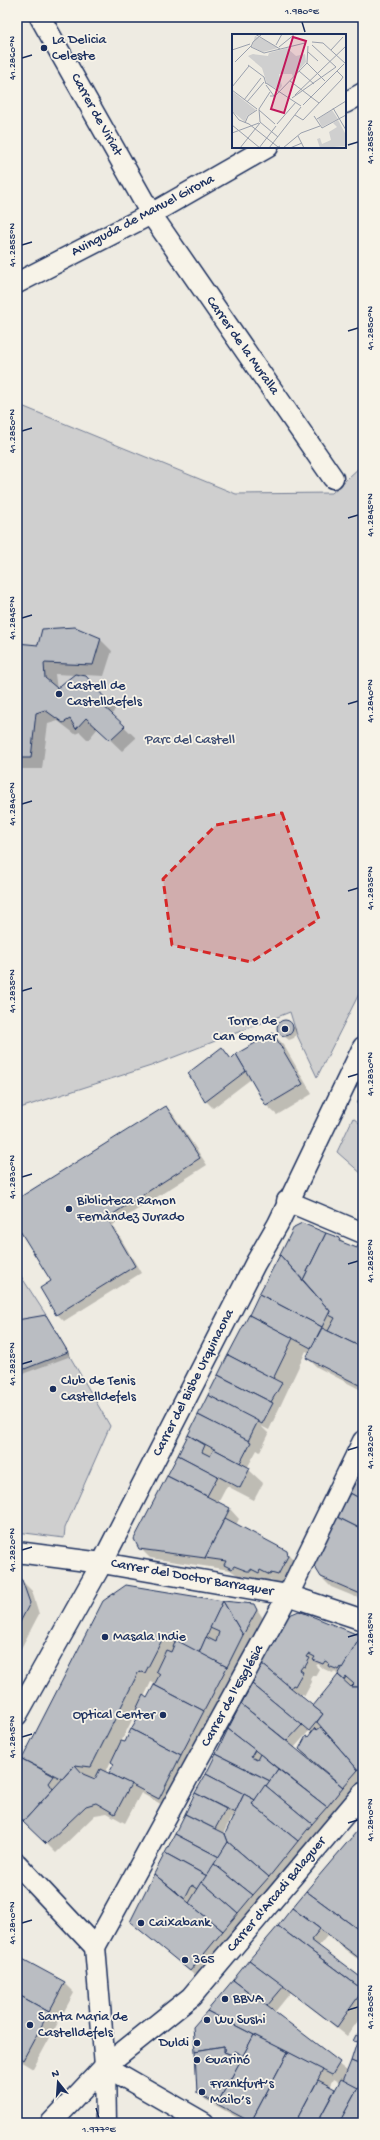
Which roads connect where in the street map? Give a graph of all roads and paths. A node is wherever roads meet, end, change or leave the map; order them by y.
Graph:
1 (40, 17) edge
2 (363, 93) edge
3 (346, 102) edge
4 (266, 148) edge
5 (151, 214) junction
6 (17, 283) edge
7 (333, 478) dead end
8 (363, 1047) edge
9 (287, 1201) junction
10 (363, 1233) edge
11 (363, 1441) edge
12 (17, 1552) edge
13 (102, 1563) junction
14 (288, 1594) junction
15 (363, 1620) edge
16 (17, 1715) edge
17 (363, 1793) edge
18 (17, 1864) edge
19 (95, 1947) junction
20 (105, 2066) junction
21 (199, 2120) edge
22 (51, 2123) edge
23 (106, 2123) edge

1 - 5 street, Carrer de Viriat
2 - 3 street
4 - 5 street, Avinguda de Manuel Girona
5 - 6 street, Avinguda de Manuel Girona
5 - 7 street, Carrer de la Muralla
8 - 9 street, Carrer del Bisbe Urquinaona
9 - 10 street
9 - 13 street, Carrer del Bisbe Urquinaona
11 - 14 street, Carrer de l'Església
12 - 13 street, Carrer del Doctor Barraquer
13 - 14 street, Carrer del Doctor Barraquer
13 - 16 street, Carrer del Bisbe Urquinaona
14 - 15 street, Carrer del Doctor Barraquer
14 - 19 street, Carrer de l'Església
17 - 20 street, Carrer d'Arcadi Balaguer
18 - 19 street
19 - 20 street
20 - 21 street
20 - 22 street, Carrer d'Arcadi Balaguer
20 - 23 street

